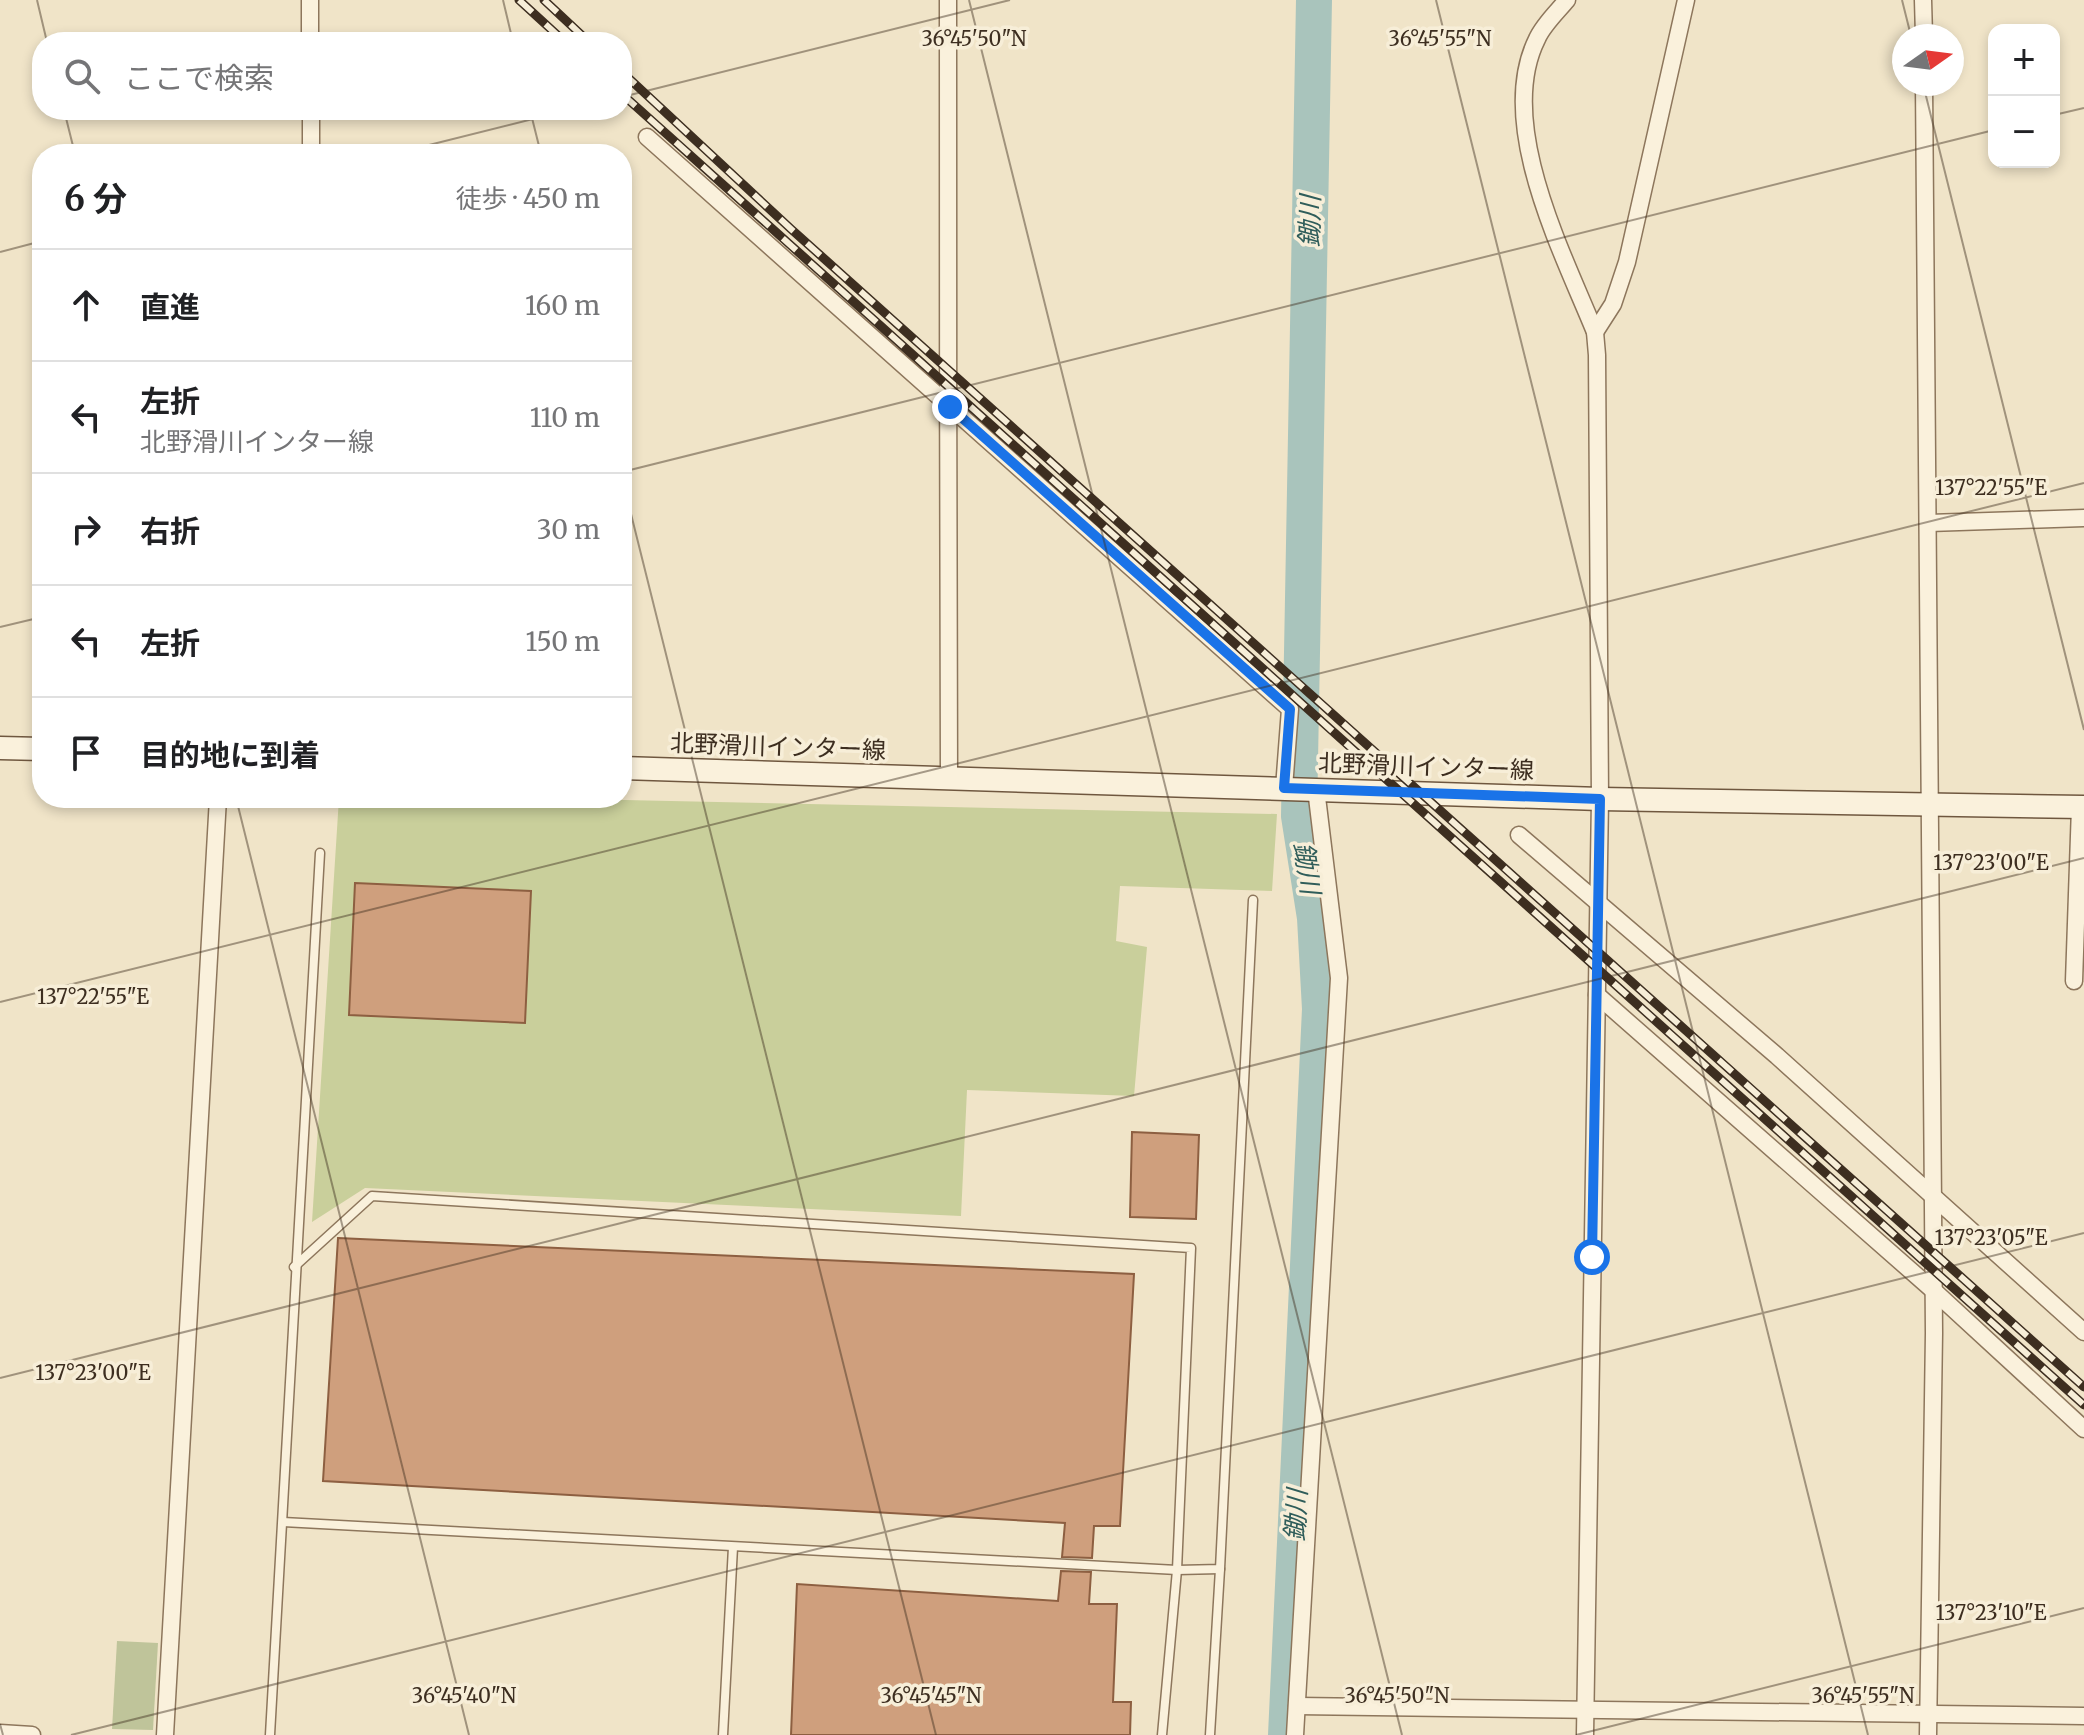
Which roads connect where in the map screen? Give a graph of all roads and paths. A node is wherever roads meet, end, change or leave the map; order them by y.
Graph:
1 (310, 0) edge
2 (948, 0) edge
3 (1567, 0) edge
4 (1686, 0) edge
5 (1923, 0) edge
6 (1924, 24) edge
7 (310, 32) edge
8 (1924, 96) edge
9 (311, 120) edge
10 (647, 137) dead end
11 (311, 144) edge
12 (1595, 332) junction
13 (950, 407) junction
14 (2084, 518) edge
15 (1929, 523) junction
16 (0, 748) edge
17 (32, 749) edge
18 (632, 768) edge
19 (949, 778) junction
20 (1284, 788) junction
21 (1316, 789) junction
22 (1600, 799) junction
23 (1929, 804) junction
24 (2082, 807) edge
25 (217, 808) edge
26 (1519, 835) dead end
27 (320, 853) dead end
28 (1253, 900) dead end
29 (1598, 900) junction
30 (2074, 981) dead end
31 (1597, 995) junction
32 (1933, 1196) junction
33 (294, 1267) junction
34 (1934, 1291) junction
35 (2084, 1332) edge
36 (2084, 1429) edge
37 (283, 1522) junction
38 (733, 1547) junction
39 (1220, 1569) junction
40 (1177, 1570) junction
41 (1297, 1706) junction
42 (1586, 1710) junction
43 (1927, 1712) junction
44 (2084, 1716) edge
45 (0, 1733) edge
46 (32, 1735) edge
47 (165, 1735) edge
48 (270, 1735) edge
49 (723, 1735) edge
50 (1162, 1735) edge
51 (1210, 1735) edge
52 (1295, 1735) edge
53 (1585, 1735) edge
54 (1928, 1735) edge

1 - 7 street
2 - 13 street
3 - 12 street
4 - 12 street
5 - 6 street
8 - 15 street
9 - 11 street
10 - 13 street
12 - 22 street
13 - 19 street
13 - 20 street
14 - 15 street
15 - 23 street
16 - 17 main road
18 - 19 main road, 北野滑川インター線
19 - 20 main road, 北野滑川インター線
20 - 21 main road, 北野滑川インター線
21 - 22 main road, 北野滑川インター線
21 - 41 street
22 - 23 main road, 北野滑川インター線
22 - 29 street
23 - 24 main road, 北野滑川インター線
23 - 32 street
24 - 30 street
25 - 47 street
26 - 29 street
27 - 33 lane
28 - 39 lane
29 - 31 street
29 - 32 street
31 - 34 street
31 - 42 street
32 - 34 street
32 - 35 street
33 - 37 lane
33 - 40 lane
34 - 36 street
34 - 43 street
37 - 38 lane
37 - 48 lane
38 - 40 lane
38 - 49 lane
39 - 40 lane
39 - 51 lane
40 - 50 lane
41 - 42 street
41 - 52 street
42 - 43 street
42 - 53 street
43 - 44 street
43 - 54 street
45 - 46 street

